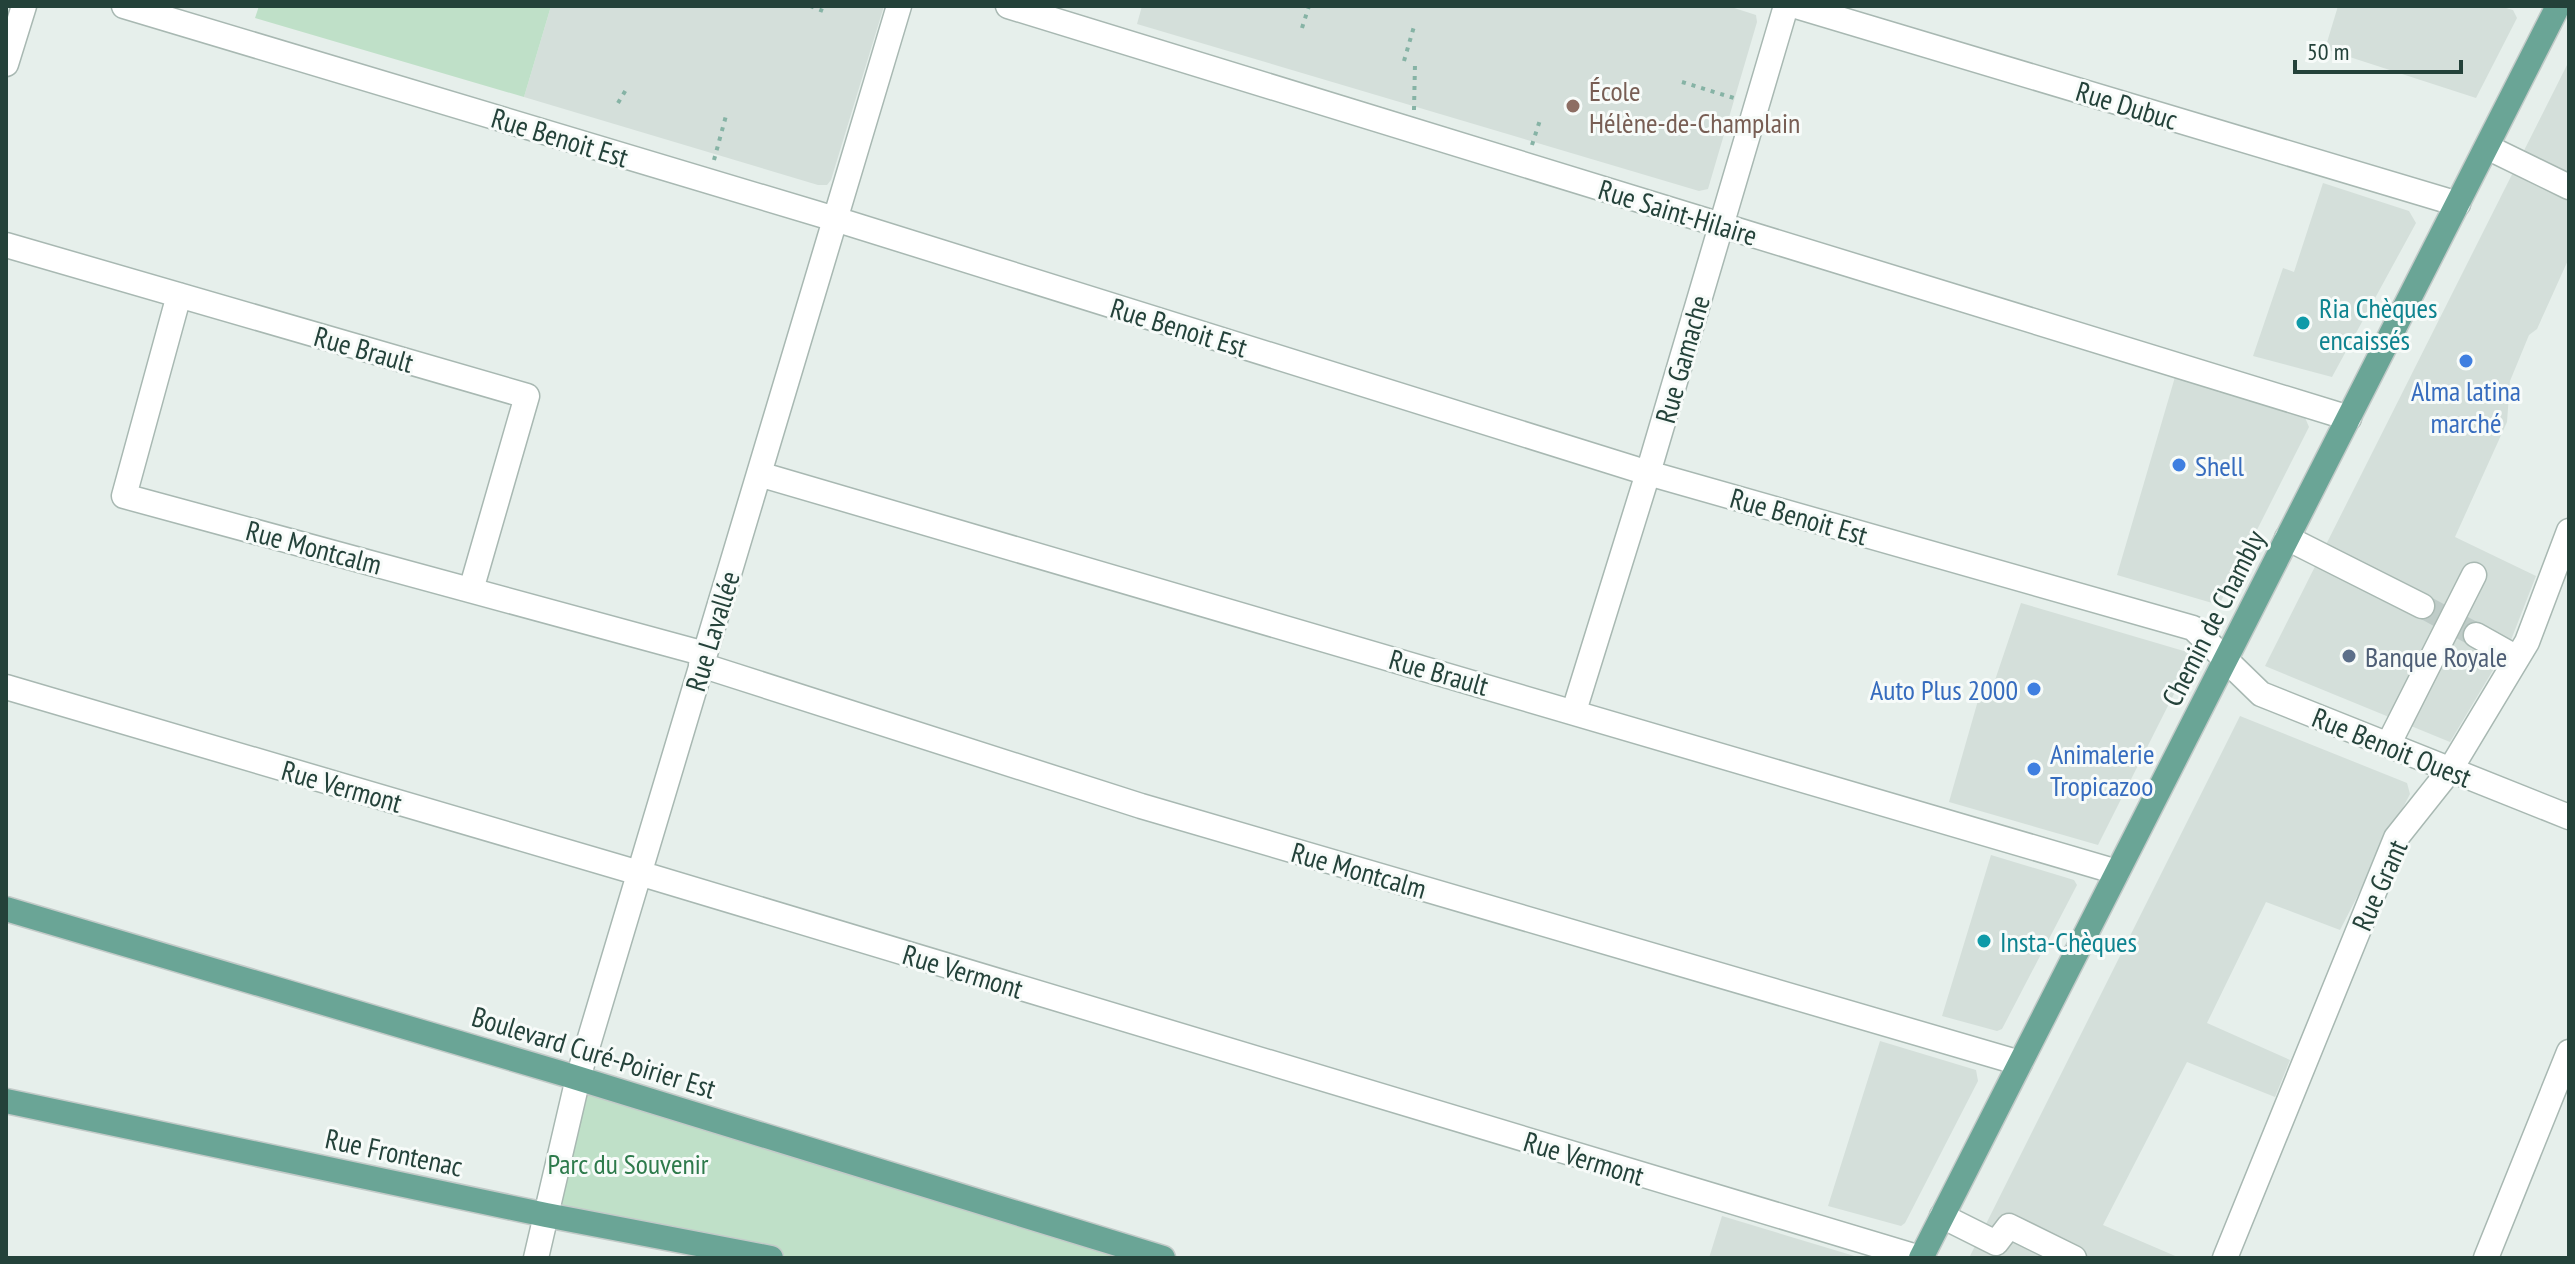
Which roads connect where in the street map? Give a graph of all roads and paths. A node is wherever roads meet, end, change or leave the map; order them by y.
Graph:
1 (24, 6) edge
2 (124, 6) edge
3 (810, 6) edge
4 (899, 6) edge
5 (1008, 6) edge
6 (1309, 6) edge
7 (1786, 6) edge
8 (1796, 6) edge
9 (2558, 6) edge
10 (823, 11) dead end
11 (1415, 23) dead end
12 (1302, 28) dead end
13 (1404, 61) dead end
14 (6, 64) edge
15 (1415, 64) dead end
16 (1682, 82) dead end
17 (627, 88) dead end
18 (618, 103) dead end
19 (1757, 105) junction
20 (727, 112) dead end
21 (1414, 131) junction
22 (2487, 147) junction
23 (707, 181) junction
24 (2569, 187) edge
25 (2458, 204) junction
26 (835, 219) junction
27 (1721, 226) junction
28 (6, 245) edge
29 (179, 295) junction
30 (2349, 418) junction
31 (1648, 473) junction
32 (759, 474) junction
33 (2569, 531) edge
34 (2287, 538) junction
35 (2474, 575) dead end
36 (471, 590) junction
37 (2422, 606) tunnel mouth
38 (2476, 635) tunnel mouth
39 (2517, 658) junction
40 (2226, 659) junction
41 (703, 660) junction
42 (6, 687) edge
43 (1574, 711) junction
44 (2388, 745) junction
45 (2450, 770) junction
46 (2569, 817) edge
47 (2117, 872) junction
48 (639, 873) junction
49 (6, 909) edge
50 (2569, 1052) edge
51 (2020, 1063) junction
52 (578, 1078) junction
53 (6, 1101) edge
54 (546, 1215) junction
55 (1942, 1216) junction
56 (536, 1258) edge
57 (771, 1258) edge
58 (1163, 1258) edge
59 (1920, 1258) edge
60 (2074, 1258) edge
61 (2225, 1258) edge
62 (2486, 1258) edge

1 - 14 street
2 - 23 street, Rue Benoit Est
3 - 10 path
4 - 26 street, Rue Lavallée
5 - 21 street, Rue Saint-Hilaire
6 - 12 path
7 - 19 street, Rue Gamache
8 - 25 street, Rue Dubuc
9 - 22 main road, Chemin de Chambly
11 - 13 path
15 - 21 path
16 - 19 path
17 - 18 path
19 - 27 street, Rue Gamache
20 - 23 path
21 - 27 street, Rue Saint-Hilaire
22 - 24 street
22 - 25 main road, Chemin de Chambly
23 - 26 street, Rue Benoit Est
25 - 30 main road, Chemin de Chambly
26 - 31 street, Rue Benoit Est
26 - 32 street, Rue Lavallée
27 - 30 street, Rue Saint-Hilaire
27 - 31 street, Rue Gamache
28 - 29 street, Rue Brault
29 - 36 street, Rue Brault
29 - 36 street, Rue Montcalm
30 - 34 main road, Chemin de Chambly
31 - 40 street, Rue Benoit Est
31 - 43 street, Rue Gamache
32 - 41 street, Rue Lavallée
32 - 43 street, Rue Brault
33 - 39 street, Rue Grant
34 - 37 street
34 - 40 main road, Chemin de Chambly
35 - 44 street
36 - 41 street, Rue Montcalm
38 - 39 street
39 - 45 street, Rue Grant
40 - 44 street, Rue Benoit Ouest
40 - 47 main road, Chemin de Chambly
41 - 48 street, Rue Lavallée
41 - 51 street, Rue Montcalm
42 - 48 street, Rue Vermont
43 - 47 street, Rue Brault
44 - 45 street, Rue Benoit Ouest
45 - 46 street, Rue Benoit Ouest
45 - 61 street, Rue Grant
47 - 51 main road, Chemin de Chambly
48 - 52 street, Rue Lavallée
48 - 59 street, Rue Vermont
49 - 52 main road, Boulevard Curé-Poirier Est
50 - 62 street
51 - 55 main road, Chemin de Chambly
52 - 54 street, Rue Lavallée
52 - 58 main road, Boulevard Curé-Poirier Est
53 - 54 main road, Rue Frontenac
54 - 56 street, Rue Lavallée
54 - 57 main road, Rue Frontenac
55 - 59 main road, Chemin de Chambly
55 - 60 street

